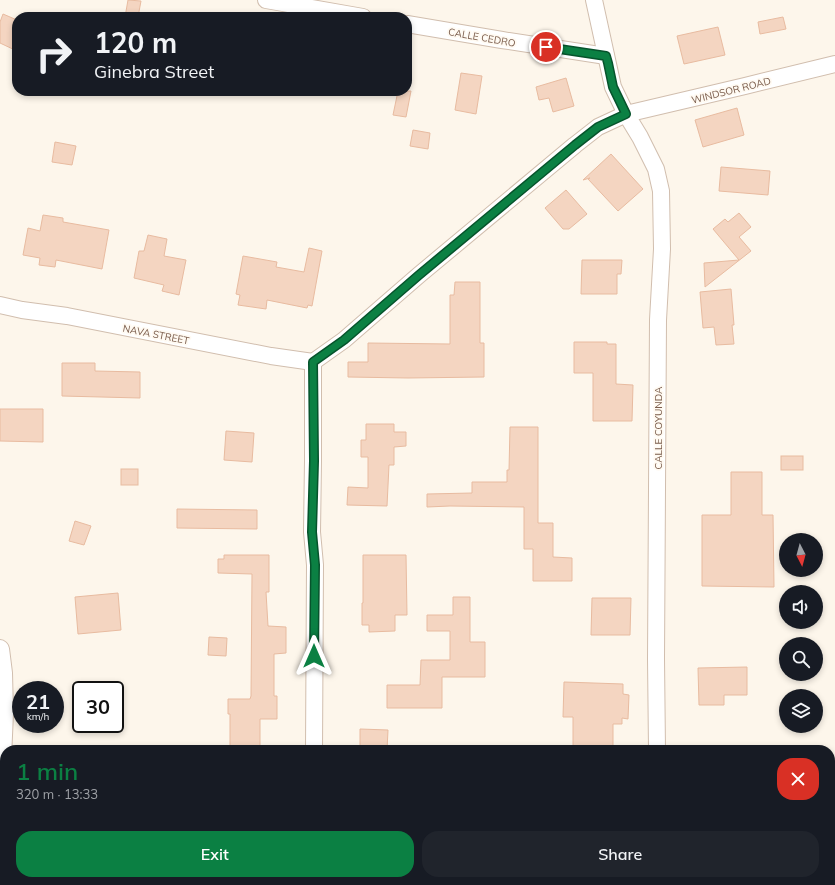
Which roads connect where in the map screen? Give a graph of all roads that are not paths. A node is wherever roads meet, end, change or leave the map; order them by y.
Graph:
1 (266, 0) edge
2 (594, 0) edge
3 (334, 12) edge
4 (412, 25) edge
5 (606, 56) junction
6 (835, 64) edge
7 (626, 114) junction
8 (0, 306) edge
9 (313, 362) junction
10 (0, 648) edge
11 (3, 745) edge
12 (314, 745) edge
13 (657, 745) edge

1 - 3 street
2 - 5 street
4 - 5 street, CALLE CEDRO
5 - 7 street, CALLE COYUNDA
6 - 7 street, WINDSOR ROAD
7 - 9 street, WINDSOR ROAD
7 - 13 street, CALLE COYUNDA
8 - 9 street, NAVA STREET
9 - 12 street
10 - 11 street

